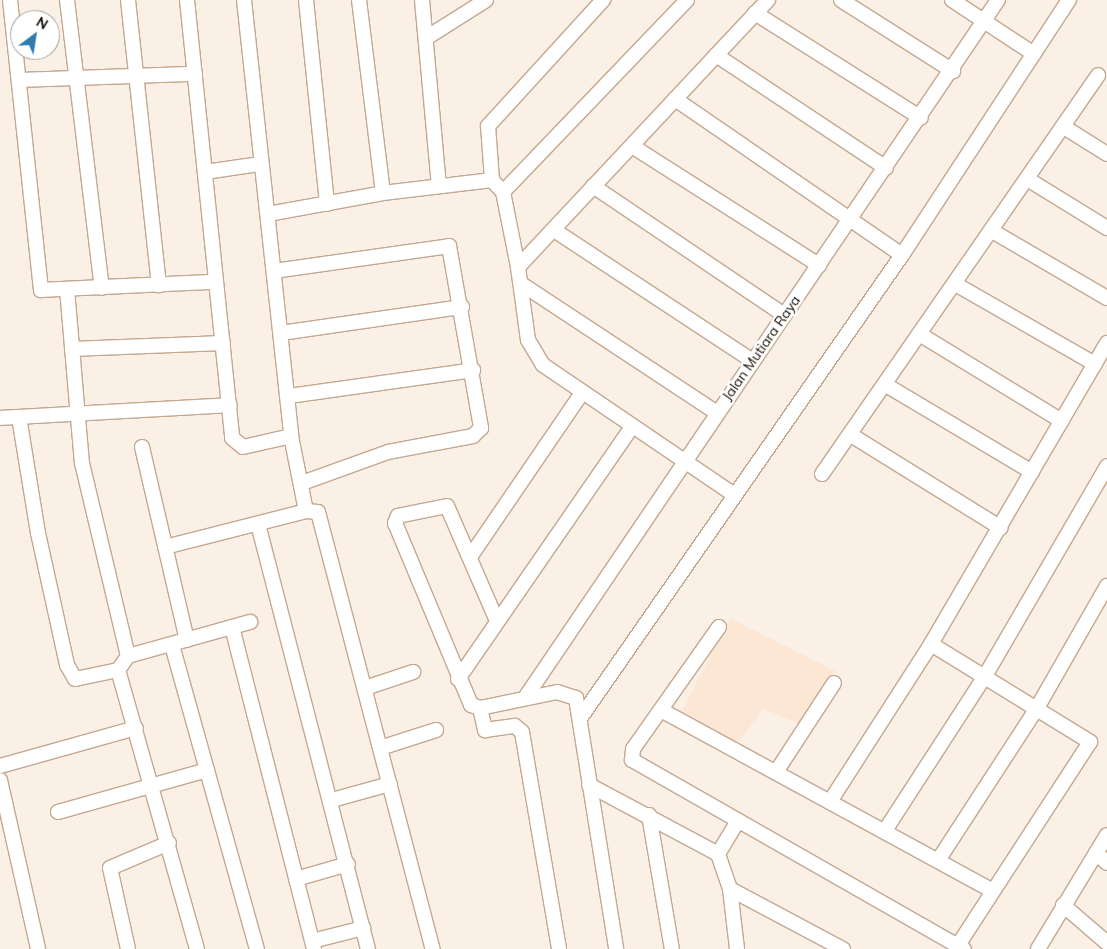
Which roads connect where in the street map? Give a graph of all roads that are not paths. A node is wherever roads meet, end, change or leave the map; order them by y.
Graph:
1 (10, 0) edge
2 (67, 0) edge
3 (128, 0) edge
4 (187, 0) edge
5 (244, 0) edge
6 (306, 0) edge
7 (359, 0) edge
8 (422, 0) edge
9 (486, 0) edge
10 (603, 0) edge
11 (687, 0) edge
12 (768, 0) edge
13 (841, 0) edge
14 (952, 0) edge
15 (998, 0) edge
16 (1070, 0) edge
17 (755, 13) junction
18 (985, 23) junction
19 (426, 38) junction
20 (1034, 54) junction
21 (716, 55) junction
22 (952, 71) junction
23 (195, 74) junction
24 (137, 75) junction
25 (1098, 75) dead end
26 (76, 79) junction
27 (19, 80) junction
28 (675, 99) junction
29 (921, 118) junction
30 (1064, 127) junction
31 (632, 146) junction
32 (1107, 154) edge
33 (260, 164) junction
34 (886, 168) junction
35 (205, 172) junction
36 (492, 180) junction
37 (1029, 180) junction
38 (439, 186) junction
39 (593, 186) junction
40 (503, 192) junction
41 (383, 193) junction
42 (327, 204) junction
43 (268, 214) junction
44 (852, 218) junction
45 (1107, 228) edge
46 (554, 230) junction
47 (994, 232) junction
48 (902, 255) junction
49 (819, 266) junction
50 (518, 267) junction
51 (274, 271) junction
52 (213, 282) junction
53 (520, 283) junction
54 (957, 284) junction
55 (159, 285) junction
56 (102, 288) junction
57 (67, 289) junction
58 (1107, 298) edge
59 (462, 307) junction
60 (784, 315) junction
61 (282, 334) junction
62 (921, 335) junction
63 (223, 343) junction
64 (1107, 343) edge
65 (72, 349) junction
66 (753, 361) junction
67 (1095, 364) junction
68 (472, 370) junction
69 (886, 385) junction
70 (582, 393) junction
71 (289, 396) junction
72 (230, 404) junction
73 (78, 412) junction
74 (716, 412) junction
75 (19, 417) junction
76 (0, 418) edge
77 (1062, 421) junction
78 (632, 427) junction
79 (851, 435) junction
80 (292, 436) junction
81 (142, 448) dead end
82 (683, 461) junction
83 (1107, 466) edge
84 (1032, 472) junction
85 (822, 474) dead end
86 (302, 483) junction
87 (734, 494) junction
88 (306, 511) junction
89 (258, 524) junction
90 (1001, 528) junction
91 (165, 547) junction
92 (470, 557) junction
93 (1107, 586) edge
94 (497, 621) junction
95 (250, 622) dead end
96 (232, 627) junction
97 (719, 627) dead end
98 (187, 640) junction
99 (172, 644) junction
100 (931, 644) junction
101 (128, 656) junction
102 (118, 670) junction
103 (413, 672) dead end
104 (985, 676) junction
105 (458, 679) junction
106 (834, 683) dead end
107 (365, 688) junction
108 (525, 698) junction
109 (480, 708) junction
110 (1037, 708) junction
111 (660, 710) junction
112 (580, 716) junction
113 (136, 728) junction
114 (436, 730) dead end
115 (380, 748) junction
116 (0, 766) edge
117 (207, 770) junction
118 (776, 772) junction
119 (0, 780) edge
120 (390, 784) junction
121 (588, 785) junction
122 (154, 788) junction
123 (332, 800) junction
124 (831, 800) junction
125 (58, 812) dead end
126 (649, 815) junction
127 (738, 821) junction
128 (886, 829) junction
129 (1107, 835) edge
130 (169, 844) junction
131 (1096, 853) junction
132 (718, 854) junction
133 (939, 859) junction
134 (1107, 863) edge
135 (348, 864) junction
136 (296, 879) junction
137 (730, 889) junction
138 (991, 890) junction
139 (1063, 905) junction
140 (363, 928) junction
141 (1107, 943) edge
142 (313, 945) edge
143 (961, 947) edge
144 (38, 949) edge
145 (128, 949) edge
146 (197, 949) edge
147 (257, 949) edge
148 (368, 949) edge
149 (433, 949) edge
150 (559, 949) edge
151 (616, 949) edge
152 (672, 949) edge
153 (737, 949) edge
154 (843, 949) edge
155 (1038, 949) edge

1 - 27 street
2 - 26 street
3 - 24 street
4 - 23 street
5 - 33 street
6 - 42 street
7 - 41 street
8 - 19 street
9 - 19 street
10 - 36 street
11 - 40 street
12 - 17 street
13 - 22 street
14 - 18 street
15 - 18 street, Jalan Mutiara Raya
16 - 20 street
17 - 21 street
17 - 29 street
18 - 20 street
18 - 22 street, Jalan Mutiara Raya
19 - 38 street
20 - 48 street
21 - 28 street
21 - 34 street
22 - 29 street, Jalan Mutiara Raya
23 - 24 street
23 - 35 street
24 - 26 street
24 - 55 street
25 - 30 street
26 - 27 street
26 - 56 street
27 - 57 street
28 - 31 street
28 - 44 street
29 - 34 street, Jalan Mutiara Raya
30 - 32 street
30 - 37 street
31 - 39 street
31 - 49 street
33 - 35 street
33 - 43 street
34 - 44 street, Jalan Mutiara Raya
35 - 52 street
36 - 38 street
36 - 40 street
37 - 45 street
37 - 47 street
38 - 41 street
39 - 46 street
39 - 60 street
40 - 50 street
41 - 42 street
42 - 43 street
43 - 51 street
44 - 48 street
44 - 49 street, Jalan Mutiara Raya
46 - 50 street
46 - 66 street
47 - 54 street
47 - 58 street
48 - 87 street
49 - 60 street, Jalan Mutiara Raya
50 - 53 street
51 - 59 street
51 - 61 street
52 - 55 street
52 - 63 street
53 - 70 street
53 - 74 street
54 - 62 street
54 - 67 street
55 - 56 street
56 - 57 street
57 - 65 street
59 - 61 street
59 - 68 street
60 - 66 street, Jalan Mutiara Raya
61 - 71 street
62 - 69 street
62 - 77 street
63 - 65 street
63 - 72 street
64 - 67 street
65 - 73 street
66 - 74 street, Jalan Mutiara Raya
67 - 77 street
68 - 71 street
68 - 86 street
69 - 79 street
69 - 84 street
70 - 78 street
70 - 92 street
71 - 80 street
72 - 73 street
72 - 80 street
73 - 75 street
73 - 101 street
74 - 82 street, Jalan Mutiara Raya
75 - 76 street
75 - 102 street
77 - 84 street
78 - 82 street
78 - 94 street
79 - 85 street
79 - 90 street
80 - 86 street
81 - 91 street
82 - 87 street
82 - 108 street, Jalan Mutiara Raya
83 - 104 street
84 - 90 street
86 - 88 street
87 - 112 street
88 - 89 street
88 - 107 street
89 - 91 street
89 - 123 street
90 - 100 street
91 - 98 street
92 - 94 street
92 - 105 street
93 - 110 street
94 - 105 street
95 - 96 street
96 - 98 street
96 - 136 street
97 - 111 street
98 - 99 street
99 - 101 street
99 - 117 street
100 - 104 street
100 - 124 street
101 - 102 street
102 - 113 street
103 - 107 street
104 - 110 street
104 - 128 street
105 - 109 street
106 - 118 street
107 - 115 street
108 - 109 street
108 - 112 street
109 - 150 street
110 - 133 street
110 - 138 street
111 - 118 street
111 - 127 street
112 - 121 street
113 - 116 street
113 - 122 street
114 - 115 street
115 - 120 street
117 - 122 street
117 - 147 street
118 - 124 street
119 - 144 street
120 - 123 street
120 - 149 street
121 - 126 street
121 - 151 street
122 - 125 street
122 - 130 street
123 - 135 street
124 - 128 street
126 - 132 street
126 - 152 street
127 - 132 street
127 - 143 street
128 - 133 street
129 - 131 street
130 - 145 street
130 - 146 street
131 - 134 street
131 - 139 street
132 - 137 street
133 - 138 street
135 - 136 street
135 - 140 street
136 - 142 street
137 - 153 street
137 - 154 street
138 - 143 street
139 - 141 street
139 - 155 street
140 - 142 street
140 - 148 street

